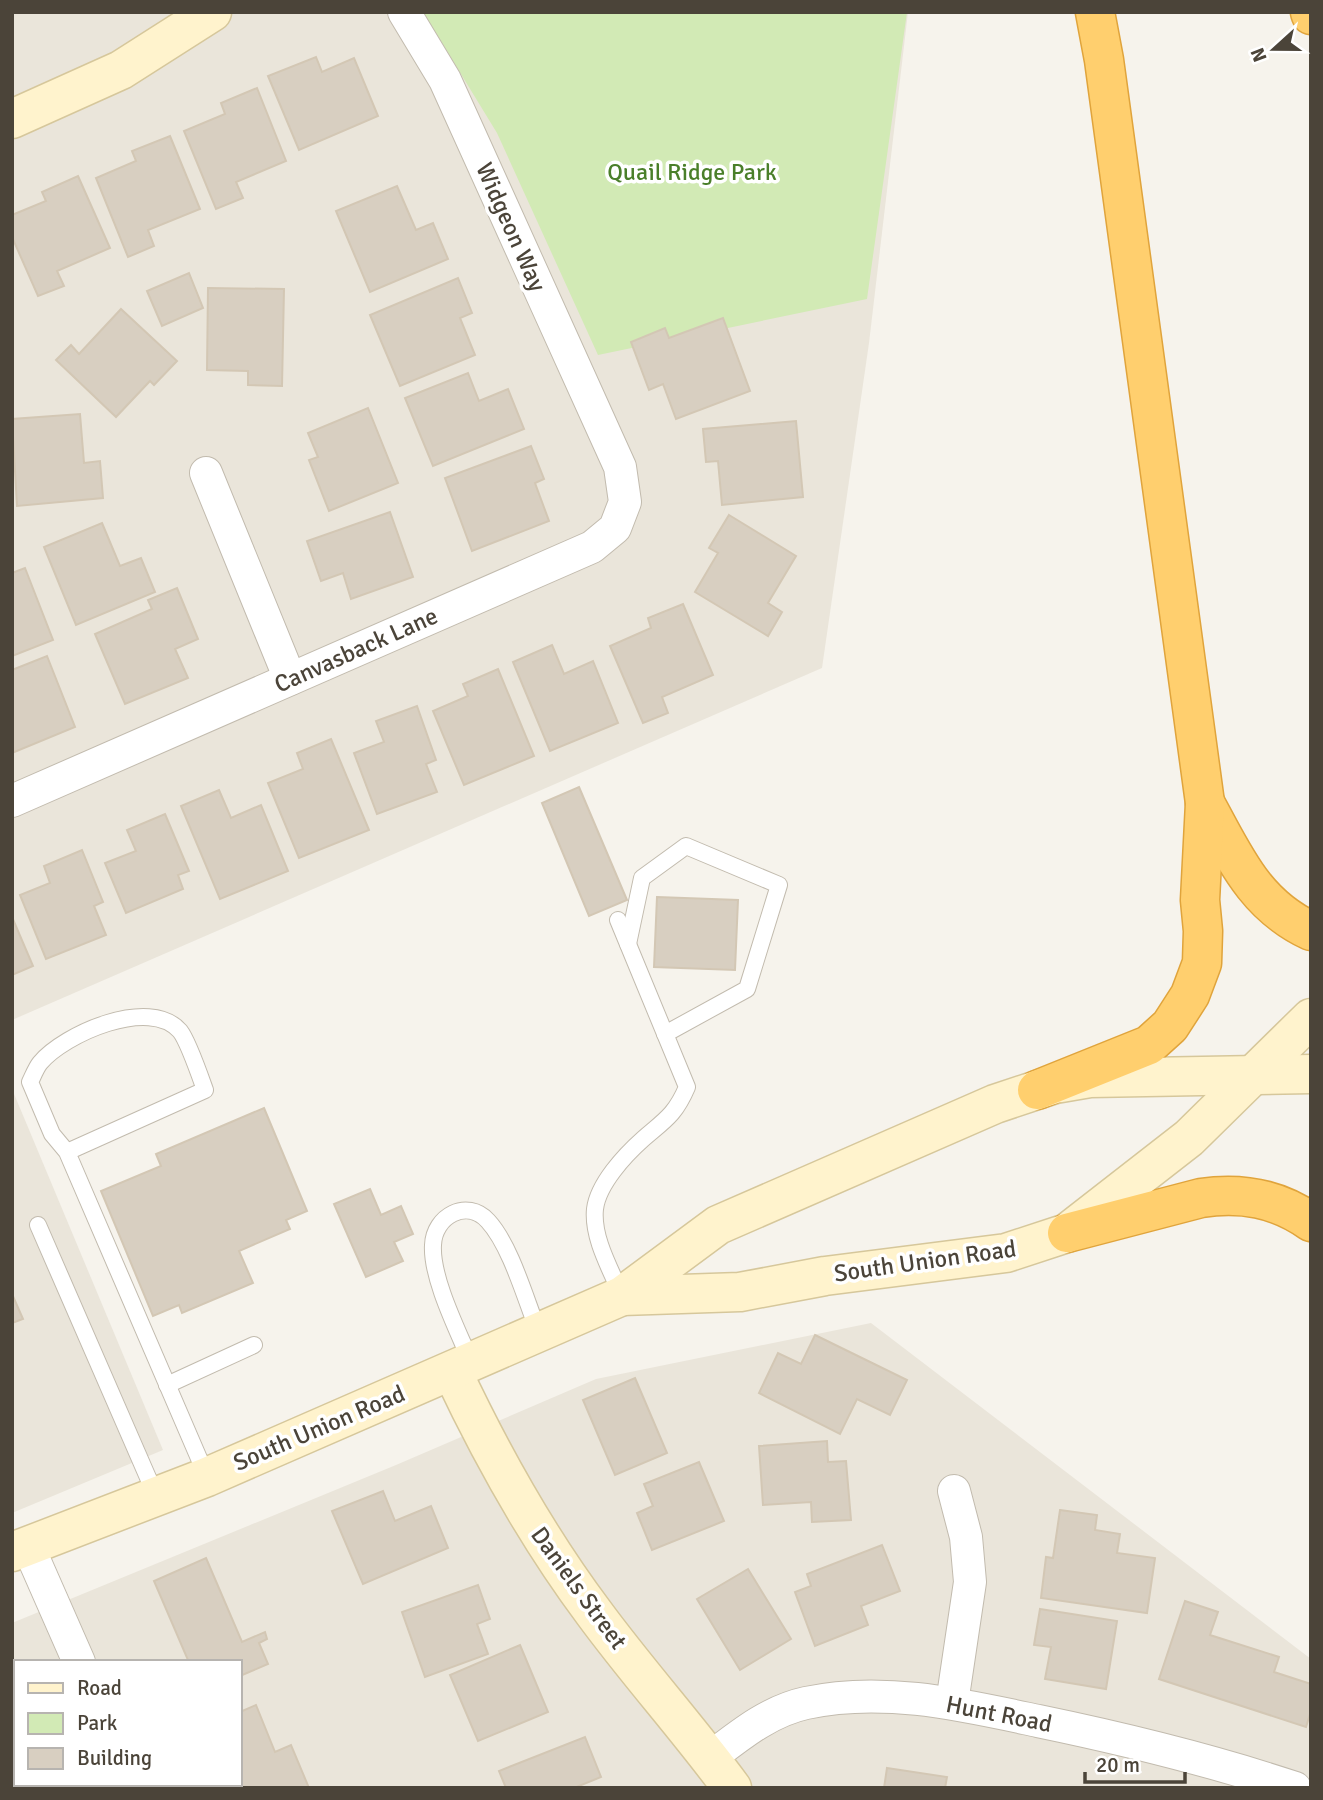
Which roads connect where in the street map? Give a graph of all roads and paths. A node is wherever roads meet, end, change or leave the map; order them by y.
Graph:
1 (212, 12) edge
2 (404, 12) edge
3 (1095, 12) edge
4 (12, 119) edge
5 (609, 445) joint
6 (206, 473) dead end
7 (290, 679) junction
8 (12, 801) edge
9 (1205, 803) junction
10 (618, 920) dead end
11 (1311, 931) edge
12 (628, 944) junction
13 (1311, 1018) edge
14 (665, 1034) junction
15 (1253, 1074) junction
16 (1311, 1074) edge
17 (1037, 1090) junction
18 (67, 1152) junction
19 (1311, 1222) edge
20 (38, 1225) dead end
21 (1067, 1233) junction
22 (622, 1296) junction
23 (539, 1333) junction
24 (254, 1345) dead end
25 (461, 1367) junction
26 (167, 1385) junction
27 (207, 1477) junction
28 (954, 1491) dead end
29 (156, 1496) junction
30 (20, 1549) edge
31 (78, 1660) edge
32 (952, 1703) junction
33 (721, 1773) edge
34 (1295, 1788) edge

1 - 4 street
2 - 5 street, Widgeon Way
3 - 9 highway
5 - 7 street, Canvasback Lane
6 - 7 street
7 - 8 street, Canvasback Lane
9 - 11 highway
9 - 17 highway
10 - 12 lane
12 - 14 lane
12 - 14 lane
13 - 15 street, South Union Road
14 - 22 lane
15 - 16 street, South Union Road
15 - 17 street, South Union Road
15 - 21 street, South Union Road
17 - 22 street, South Union Road
18 - 18 lane
18 - 26 lane
19 - 21 highway
20 - 29 lane
21 - 22 street, South Union Road
22 - 23 street, South Union Road
23 - 25 street, South Union Road
23 - 25 lane
24 - 26 lane
25 - 27 street, South Union Road
25 - 33 street, Daniels Street
26 - 27 lane
27 - 29 street, South Union Road
28 - 32 street
29 - 30 street, South Union Road
30 - 31 street
32 - 33 street, Hunt Road
32 - 34 street, Hunt Road

